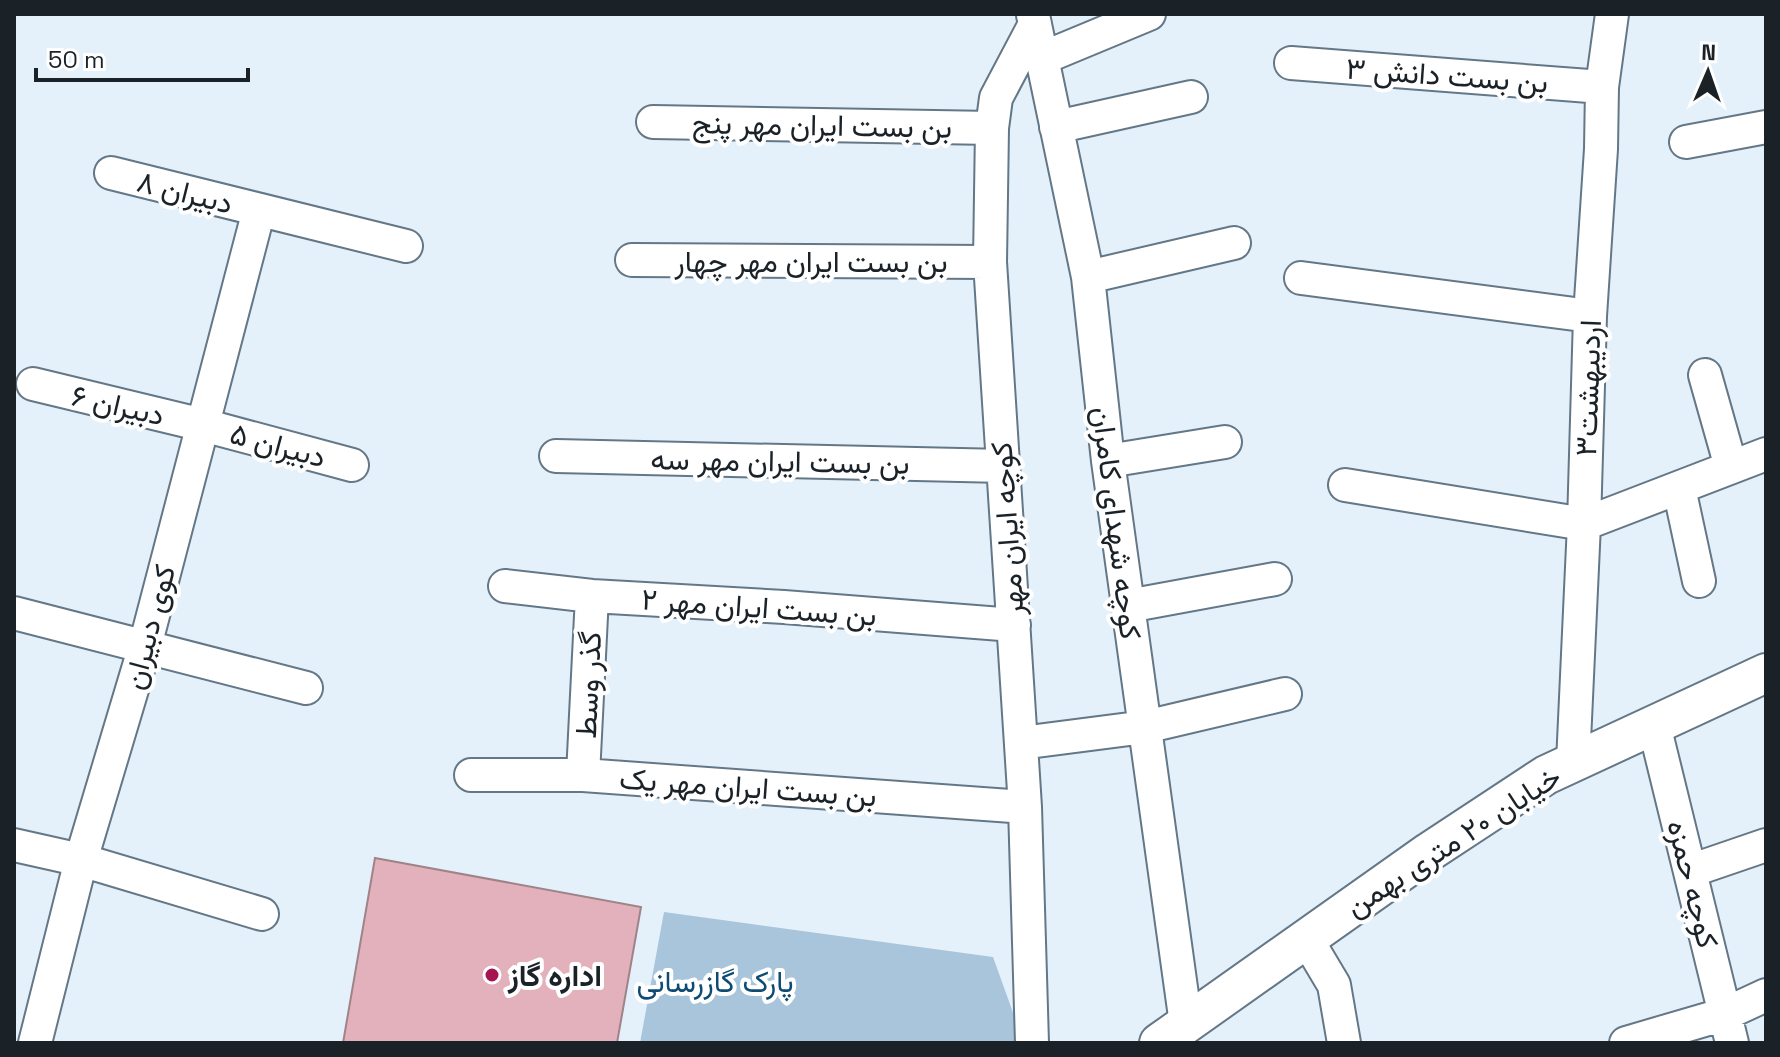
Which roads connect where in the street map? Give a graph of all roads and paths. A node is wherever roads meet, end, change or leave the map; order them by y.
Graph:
1 (1149, 14) edge
2 (1612, 14) edge
3 (1034, 19) edge
4 (1043, 58) junction
5 (1291, 63) dead end
6 (1602, 87) junction
7 (1191, 97) dead end
8 (653, 122) dead end
9 (1056, 127) junction
10 (1766, 127) edge
11 (992, 128) junction
12 (1686, 142) dead end
13 (111, 173) dead end
14 (259, 210) junction
15 (1234, 243) dead end
16 (406, 246) dead end
17 (632, 260) dead end
18 (990, 262) junction
19 (1088, 277) junction
20 (1301, 278) dead end
21 (1590, 316) junction
22 (1705, 375) dead end
23 (33, 384) dead end
24 (203, 425) junction
25 (1225, 442) dead end
26 (1766, 454) edge
27 (556, 456) dead end
28 (1108, 461) junction
29 (352, 465) dead end
30 (1004, 466) junction
31 (1731, 467) junction
32 (1345, 485) dead end
33 (1679, 488) junction
34 (1584, 524) junction
35 (1275, 579) dead end
36 (1699, 581) dead end
37 (505, 586) dead end
38 (592, 596) junction
39 (1128, 606) junction
40 (14, 613) edge
41 (1014, 625) junction
42 (145, 646) junction
43 (1766, 673) edge
44 (306, 688) dead end
45 (1285, 694) dead end
46 (1654, 725) junction
47 (1145, 727) junction
48 (1021, 743) junction
49 (1573, 763) junction
50 (471, 775) dead end
51 (583, 775) junction
52 (1025, 807) junction
53 (14, 845) edge
54 (1766, 845) edge
55 (81, 860) junction
56 (1690, 871) junction
57 (262, 914) dead end
58 (1306, 938) junction
59 (1766, 995) edge
60 (1729, 1029) edge
61 (1173, 1033) edge
62 (35, 1043) edge
63 (1032, 1043) edge
64 (1344, 1043) edge
65 (1626, 1043) edge

1 - 4 street
2 - 6 street, اردیبهشت۳
3 - 4 street, کوچه شهدای کامران
3 - 11 street, کوچه ایران مهر
4 - 9 street, کوچه شهدای کامران
5 - 6 street, بن بست دانش ۳
6 - 21 street, اردیبهشت۳
7 - 9 street
8 - 11 street, بن بست ایران مهر پنج
9 - 19 street, کوچه شهدای کامران
10 - 12 street
11 - 18 street, کوچه ایران مهر
13 - 14 street, دبیران ۸
14 - 16 street, دبیران ۸
14 - 24 street, کوی دبیران
15 - 19 street
17 - 18 street, بن بست ایران مهر چهار
18 - 30 street, کوچه ایران مهر
19 - 28 street, کوچه شهدای کامران
20 - 21 street
21 - 34 street, اردیبهشت۳
22 - 31 street
23 - 24 street, دبیران ۶
24 - 29 street, دبیران ۵
24 - 42 street, کوی دبیران
25 - 28 street
26 - 31 street
27 - 30 street, بن بست ایران مهر سه
28 - 39 street, کوچه شهدای کامران
30 - 41 street, کوچه ایران مهر
31 - 33 street
32 - 34 street
33 - 34 street
33 - 36 street
34 - 49 street, اردیبهشت۳
35 - 39 street
37 - 38 street, ۲ بن بست ایران مهر
38 - 41 street, ۲ بن بست ایران مهر
38 - 51 street, گذر وسط
39 - 47 street, کوچه شهدای کامران
40 - 42 street
41 - 48 street, کوچه ایران مهر
42 - 44 street
42 - 55 street, کوی دبیران
43 - 46 street, خیابان ۲۰ متری بهمن
45 - 47 street
46 - 49 street, خیابان ۲۰ متری بهمن
46 - 56 street, کوچه حمزه
47 - 48 street
47 - 61 street, کوچه شهدای کامران
48 - 52 street, کوچه ایران مهر
49 - 58 street, خیابان ۲۰ متری بهمن
50 - 51 street, بن بست ایران مهر یک
51 - 52 street, بن بست ایران مهر یک
52 - 63 street, کوچه ایران مهر
53 - 55 street
54 - 56 street
55 - 57 street
55 - 62 street, کوی دبیران
56 - 60 street, کوچه حمزه
58 - 61 street, خیابان ۲۰ متری بهمن
58 - 64 street
59 - 60 street
60 - 65 street

